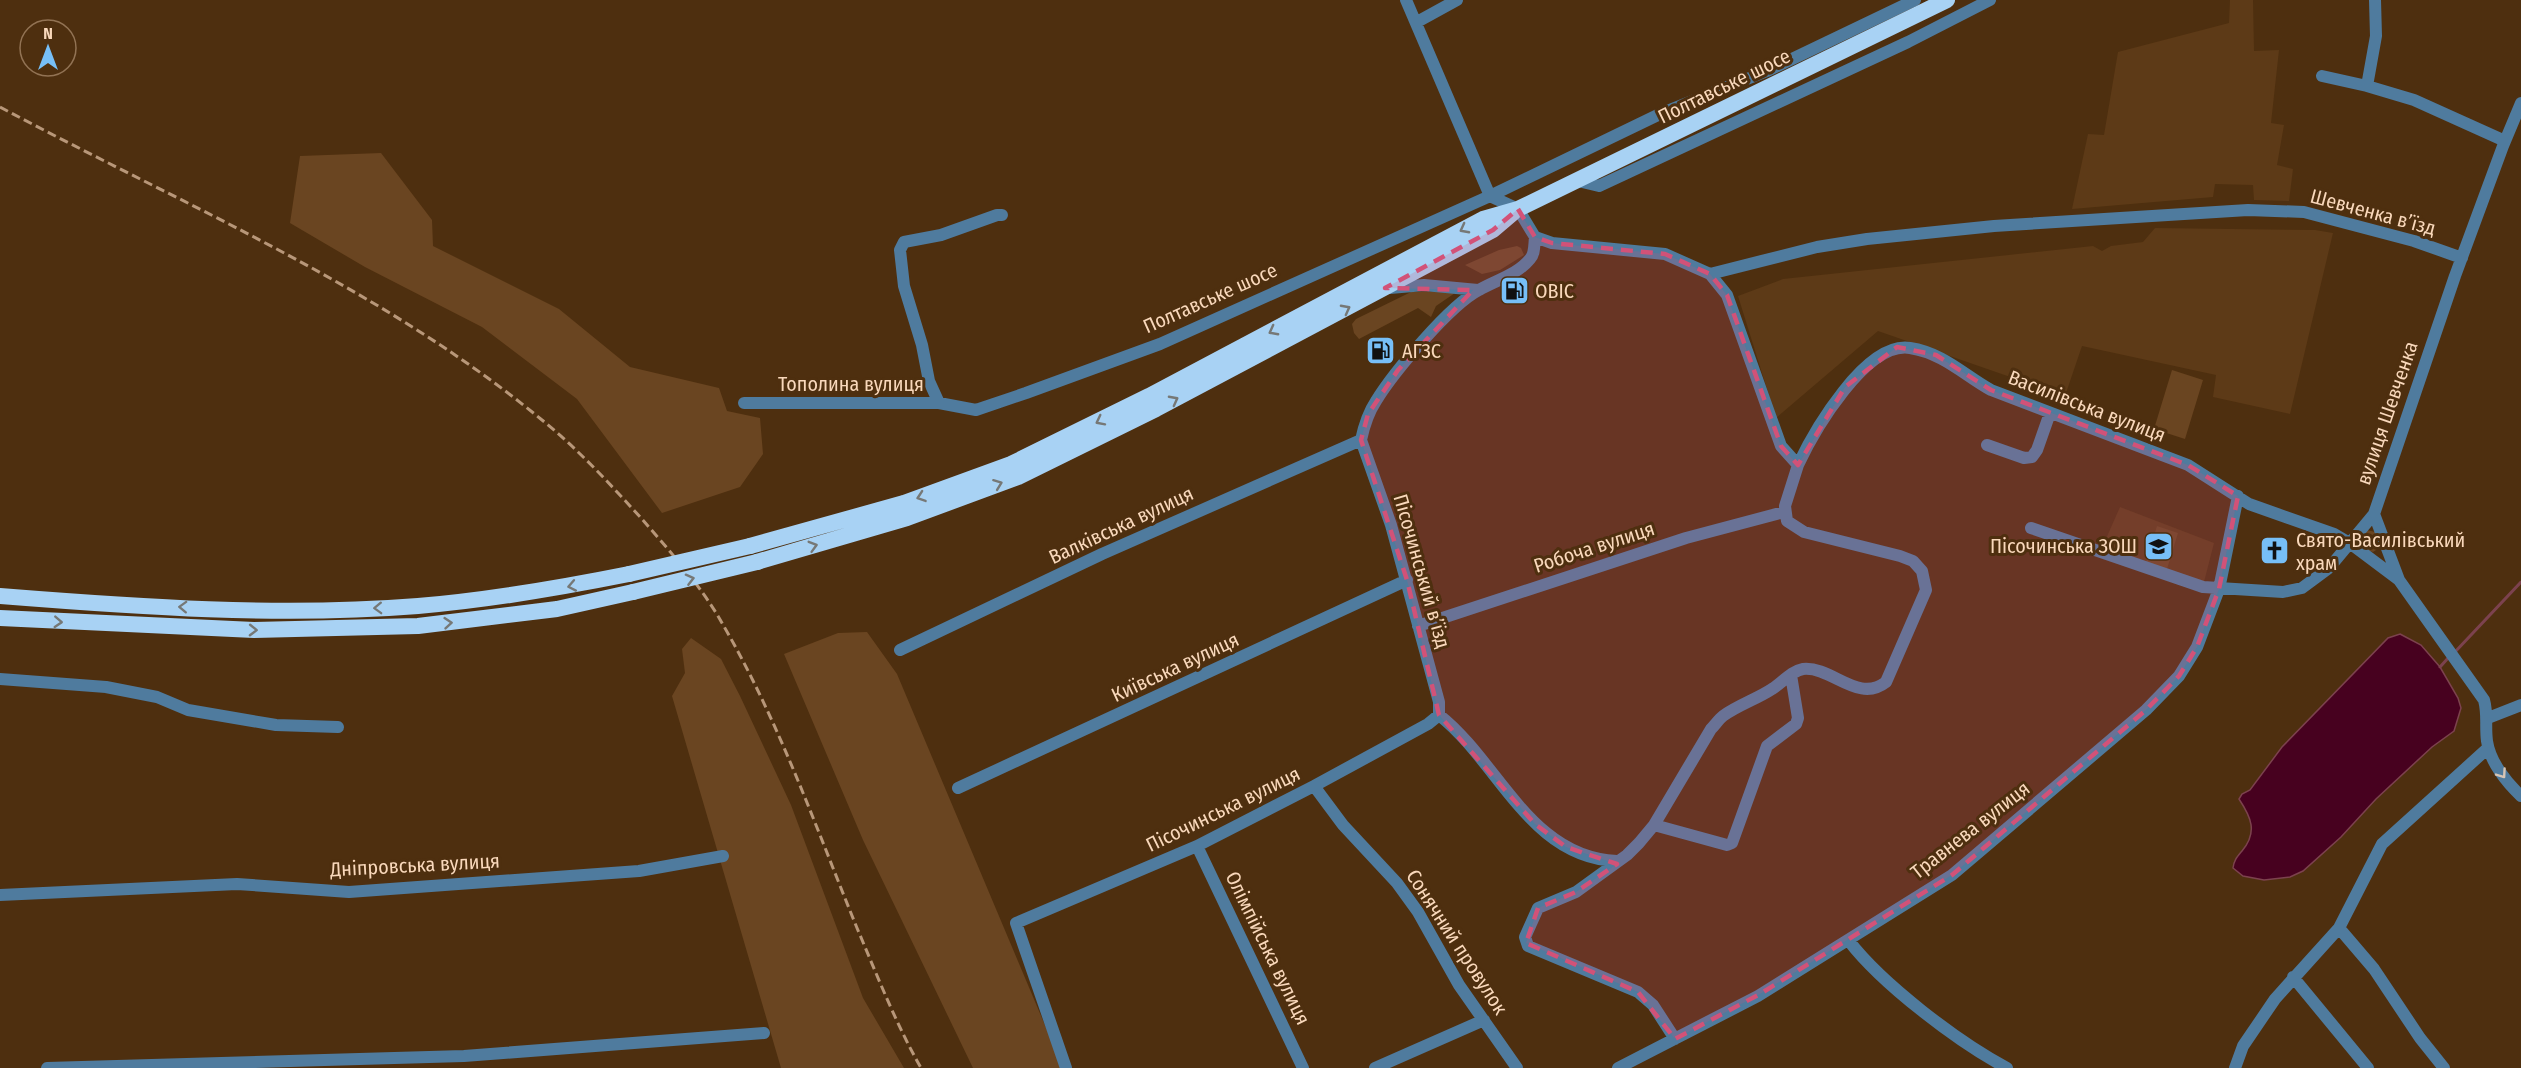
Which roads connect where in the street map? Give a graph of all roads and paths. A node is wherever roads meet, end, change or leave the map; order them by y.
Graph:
1 (1406, 0) edge
2 (1458, 0) edge
3 (1915, 0) edge
4 (1947, 0) edge
5 (1990, 0) edge
6 (2376, 0) edge
7 (1416, 22) junction
8 (2322, 76) dead end
9 (2367, 86) junction
10 (2521, 103) edge
11 (2505, 141) junction
12 (1578, 180) junction
13 (1490, 196) junction
14 (1518, 209) junction
15 (1002, 215) dead end
16 (1535, 237) junction
17 (2462, 258) junction
18 (1710, 274) junction
19 (1385, 288) junction
20 (1478, 290) junction
21 (939, 403) junction
22 (744, 404) dead end
23 (2050, 413) junction
24 (1361, 440) junction
25 (1987, 445) dead end
26 (1798, 465) junction
27 (2238, 496) junction
28 (1784, 512) junction
29 (2374, 514) junction
30 (2031, 528) dead end
31 (2351, 544) junction
32 (1407, 580) junction
33 (2399, 580) junction
34 (2219, 589) junction
35 (0, 596) edge
36 (0, 618) edge
37 (1418, 626) junction
38 (900, 650) dead end
39 (1791, 675) junction
40 (0, 679) edge
41 (2521, 705) edge
42 (1439, 715) junction
43 (2488, 718) junction
44 (338, 728) dead end
45 (2488, 748) junction
46 (1314, 786) junction
47 (958, 788) dead end
48 (2521, 796) edge
49 (1654, 825) junction
50 (1197, 846) junction
51 (723, 856) dead end
52 (1617, 861) junction
53 (0, 895) edge
54 (2338, 928) junction
55 (1849, 941) junction
56 (2293, 977) junction
57 (1484, 1020) junction
58 (764, 1033) dead end
59 (1675, 1039) junction
60 (47, 1068) edge
61 (1066, 1068) edge
62 (1303, 1068) edge
63 (1375, 1068) edge
64 (1517, 1068) edge
65 (1620, 1068) edge
66 (2007, 1068) edge
67 (2235, 1068) edge
68 (2368, 1068) edge
69 (2444, 1068) edge

1 - 7 street
2 - 7 street
3 - 13 street, Полтавське шосе
4 - 12 highway, Полтавське шосе
5 - 12 street
6 - 9 street
7 - 13 street
8 - 9 street
9 - 11 street
10 - 11 street, вулиця Шевченка
11 - 17 street, вулиця Шевченка
12 - 14 highway, Полтавське шосе
13 - 14 street
13 - 21 street, Полтавське шосе
14 - 16 street
14 - 19 highway
14 -> 35 highway, bridge
15 - 21 street, Тополина вулиця
16 - 18 street
16 - 20 street
17 - 18 street, Шевченка в’їзд
17 - 29 street, вулиця Шевченка
18 - 26 street
19 - 20 street
36 -> 19 highway, bridge
20 - 24 street
21 - 22 street, Тополина вулиця
23 - 25 street
23 - 26 street, Василівська вулиця
23 - 27 street, Василівська вулиця
24 - 32 street, Пісочинський в’їзд
24 - 38 street, Валківська вулиця
26 - 28 street, Василівська вулиця
27 - 31 street, Василівська вулиця
27 - 34 street, Травнева вулиця
28 - 37 street, Робоча вулиця
28 - 39 street
29 - 31 street
29 - 33 street, вулиця Шевченка
30 - 34 street
31 - 33 street, Василівська вулиця
31 - 34 street
32 - 37 street, Пісочинський в’їзд
32 - 47 street, Київська вулиця
33 - 43 street, вулиця Шевченка
34 - 55 street, Травнева вулиця
37 - 42 street, Пісочинський в’їзд
39 - 49 street
39 - 49 street
40 - 44 street
41 - 43 street
42 - 46 street, Пісочинська вулиця
42 - 52 street
43 - 45 street
45 -> 48 street
45 - 54 street
46 - 50 street, Пісочинська вулиця
46 - 57 street, Сонячний провулок
49 - 52 street
50 - 61 street, Пісочинська вулиця
50 - 62 street, Олімпійська вулиця
51 - 53 street, Дніпровська вулиця
52 - 59 street
54 - 56 street
54 - 69 street
55 - 59 street, Травнева вулиця
55 - 66 street
56 - 67 street
56 - 68 street
57 - 63 street
57 - 64 street, Сонячний провулок
58 - 60 street
59 - 65 street, Травнева вулиця

